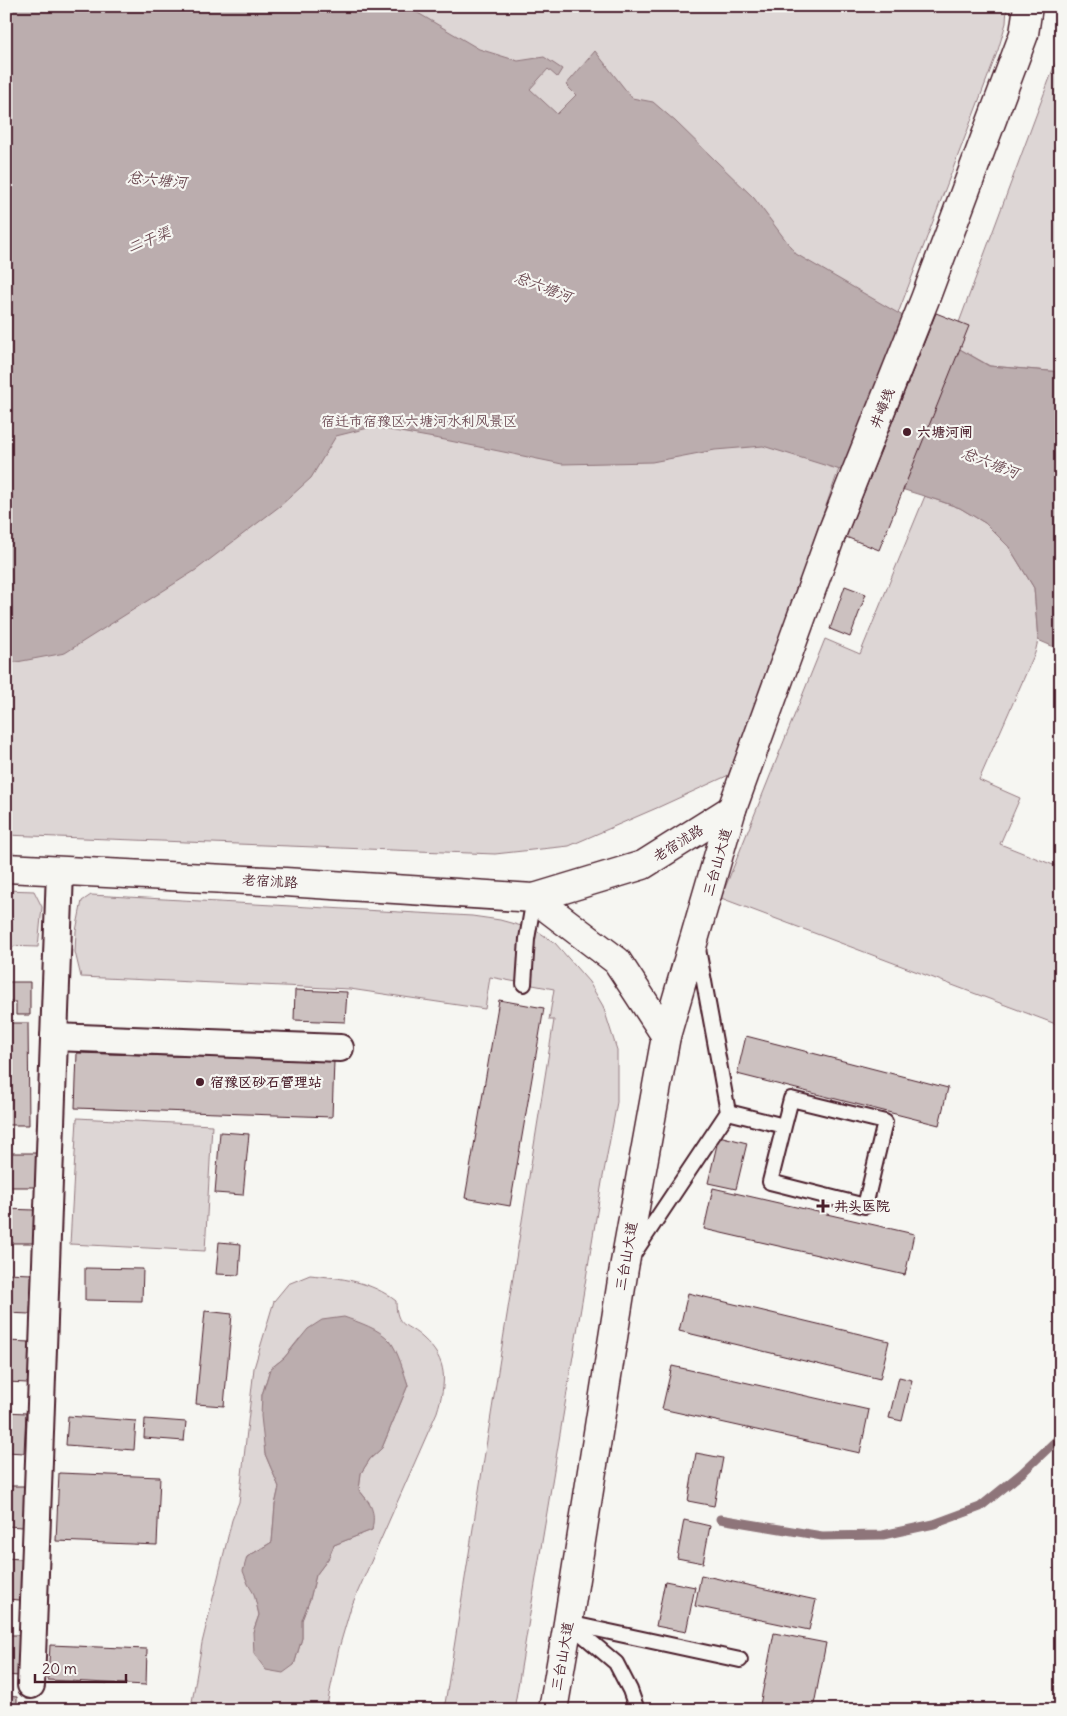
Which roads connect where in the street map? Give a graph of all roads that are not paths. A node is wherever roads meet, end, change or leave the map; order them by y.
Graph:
1 (1028, 6) edge
2 (732, 809) junction
3 (6, 868) edge
4 (60, 871) junction
5 (534, 898) junction
6 (696, 936) junction
7 (524, 984) dead end
8 (666, 1036) junction
9 (54, 1037) junction
10 (340, 1048) dead end
11 (728, 1112) junction
12 (784, 1126) junction
13 (624, 1268) junction
14 (568, 1623) junction
15 (740, 1660) dead end
16 (31, 1685) dead end
17 (553, 1708) edge
18 (636, 1710) edge

1 - 2 main road, 井嶂线
2 - 5 main road, 老宿沭路
2 - 6 main road, 三台山大道
3 - 4 main road, 老宿沭路
4 - 5 main road, 老宿沭路
4 - 9 street
5 - 7 lane
5 - 8 main road
6 - 8 main road, 三台山大道
6 - 11 lane
8 - 13 main road, 三台山大道
9 - 10 street
9 - 16 street
11 - 12 lane
11 - 13 lane
12 - 12 lane
13 - 14 main road, 三台山大道
14 - 15 lane
14 - 17 main road, 三台山大道
14 - 18 lane

